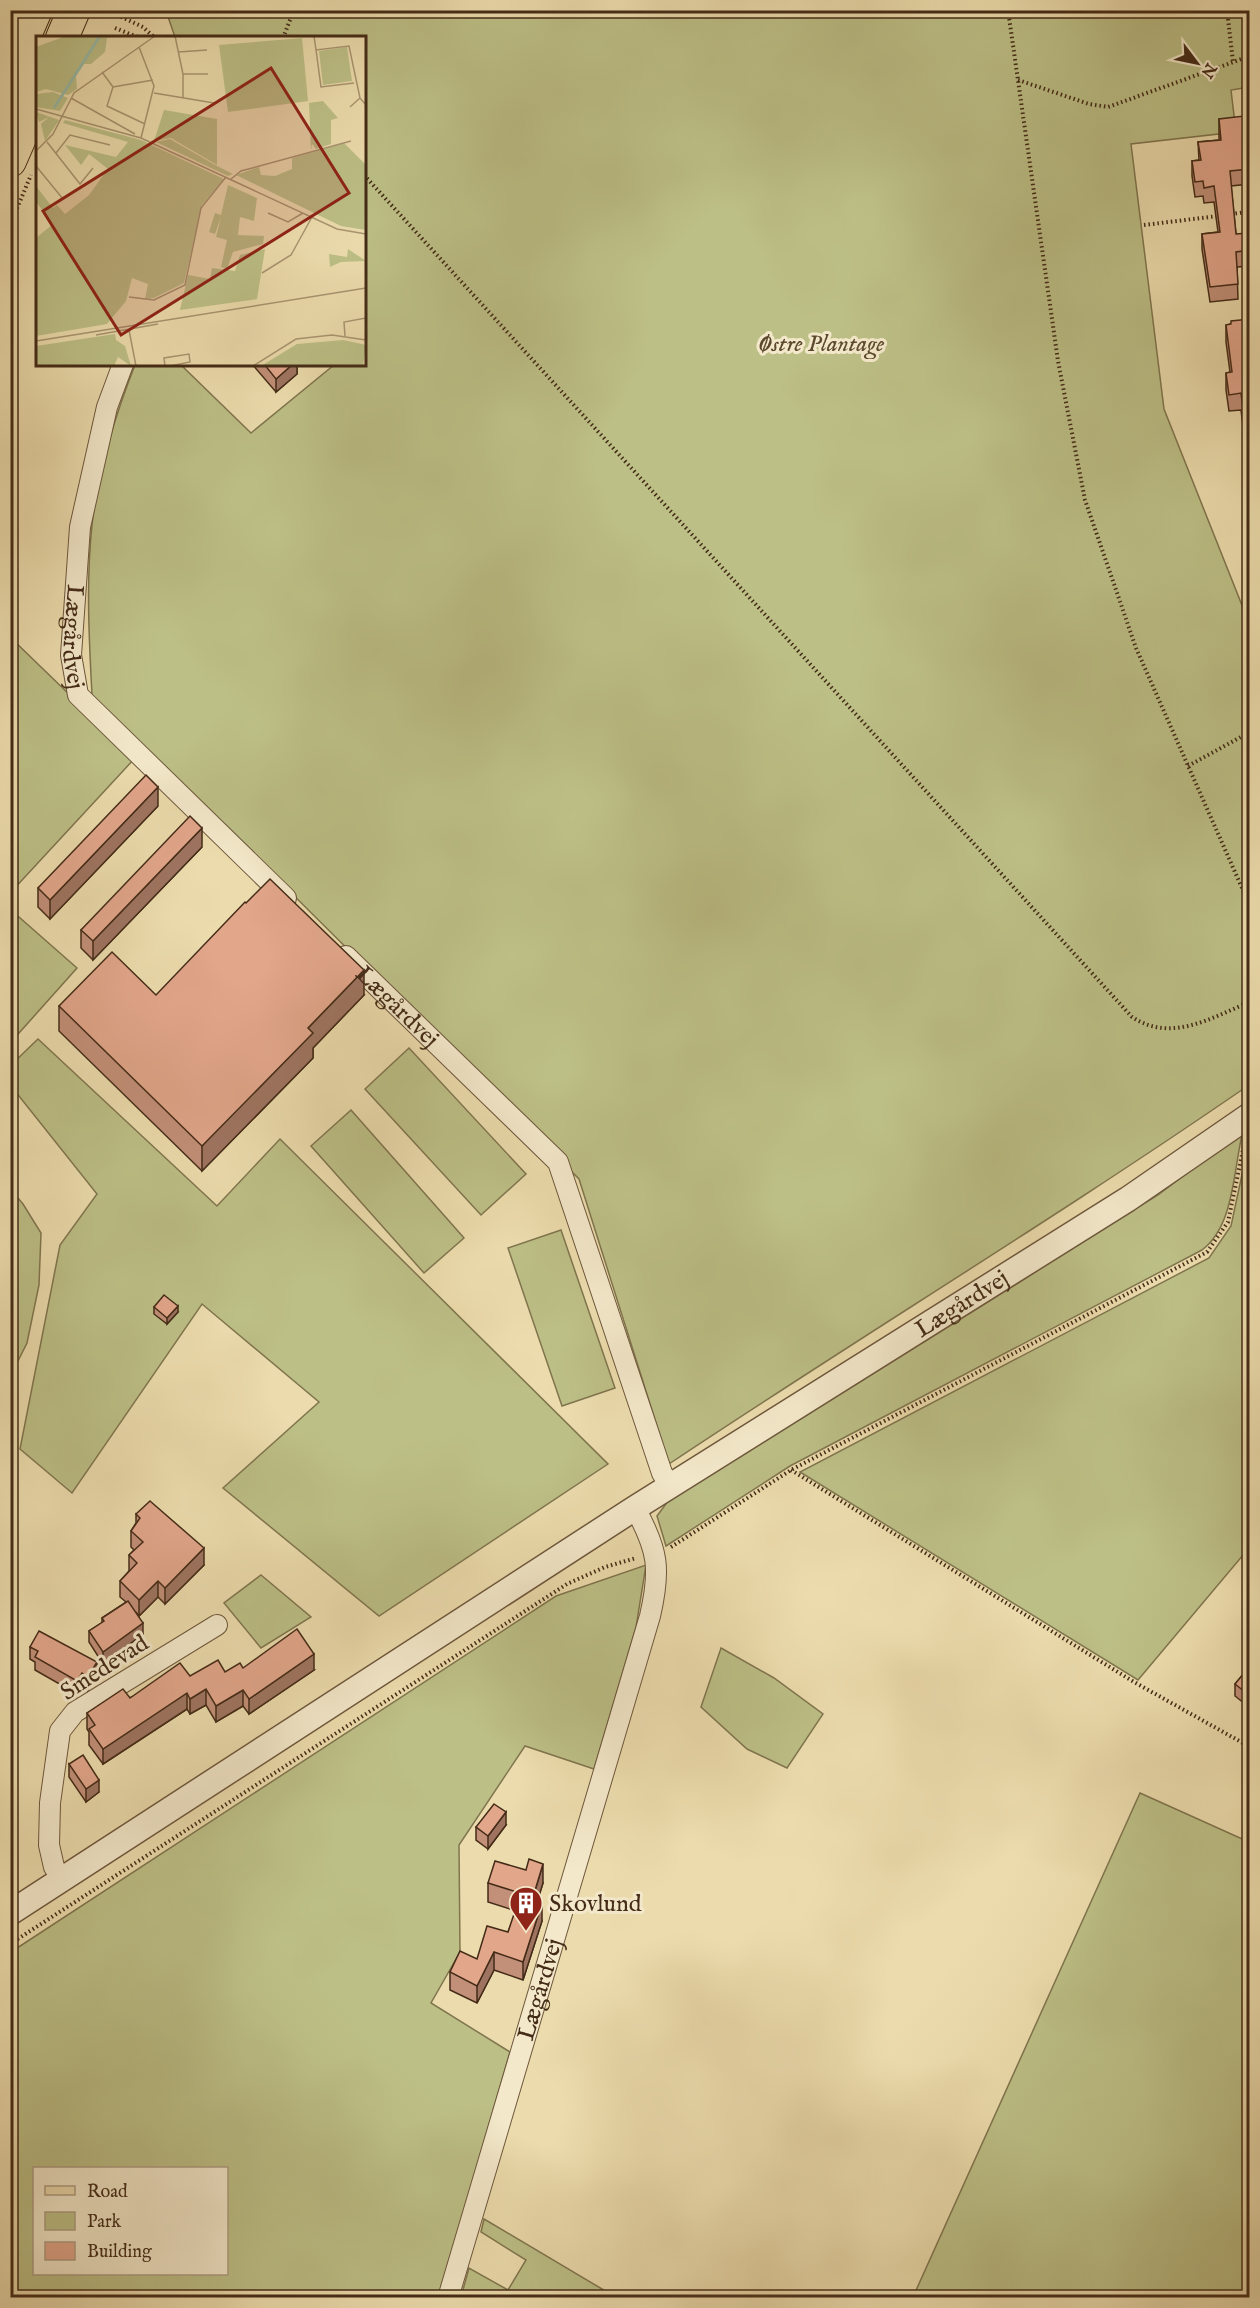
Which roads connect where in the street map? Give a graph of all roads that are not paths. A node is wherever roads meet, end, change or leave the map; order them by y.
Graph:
1 (18, 10) edge
2 (36, 10) edge
3 (58, 10) edge
4 (74, 10) edge
5 (10, 25) edge
6 (46, 36) edge
7 (63, 36) edge
8 (36, 57) edge
9 (18, 94) edge
10 (22, 166) edge
11 (122, 366) edge
12 (296, 908) edge
13 (330, 940) edge
14 (1250, 1115) edge
15 (670, 1486) junction
16 (635, 1508) junction
17 (217, 1625) dead end
18 (62, 1879) junction
19 (10, 1912) edge
20 (448, 2298) edge

1 - 5 main road
2 - 9 main road
3 - 6 main road
4 - 7 main road
8 - 9 main road
9 - 10 main road
11 - 12 street, Lægårdvej
13 - 15 street, Lægårdvej
14 - 15 street, Lægårdvej
15 - 16 street, Lægårdvej
16 - 18 street, Lægårdvej
16 - 20 street, Lægårdvej
17 - 18 street, Smedevad
18 - 19 street, Lægårdvej

